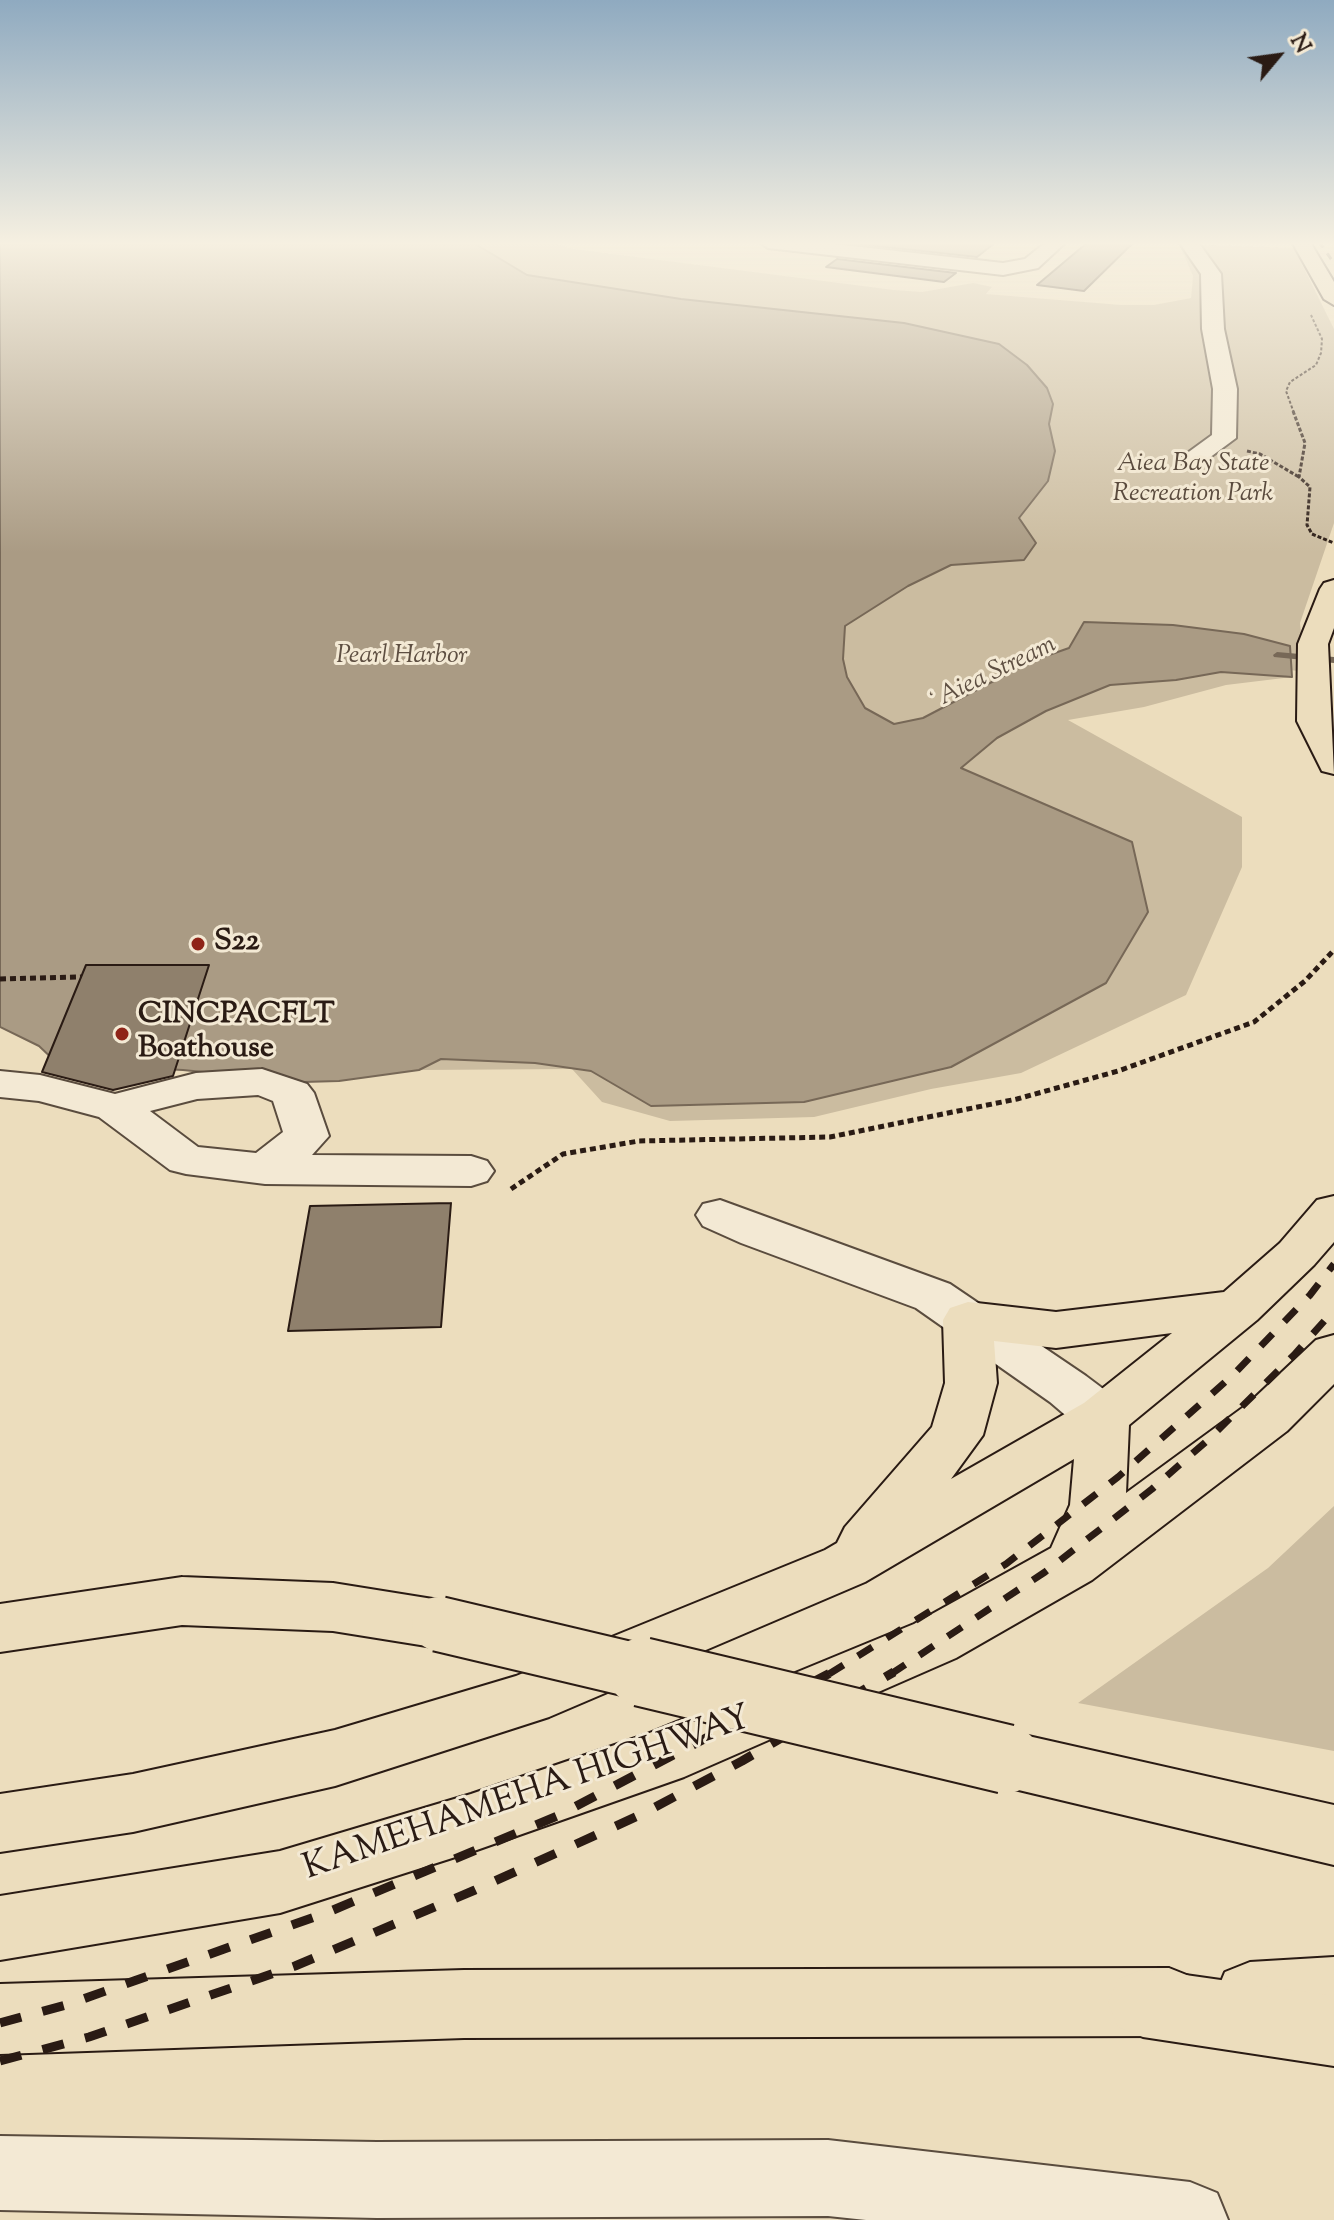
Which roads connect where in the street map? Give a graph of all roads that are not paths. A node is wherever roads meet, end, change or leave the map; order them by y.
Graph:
1 (1216, 346) edge
2 (1192, 459) dead end
3 (1334, 589) edge
4 (1334, 764) edge
5 (0, 1084) edge
6 (115, 1107) junction
7 (265, 1169) junction
8 (471, 1171) dead end
9 (1334, 1211) edge
10 (720, 1215) dead end
11 (1239, 1307) junction
12 (968, 1320) junction
13 (1334, 1353) edge
14 (1103, 1417) junction
15 (1072, 1564) junction
16 (845, 1566) junction
17 (0, 1628) edge
18 (0, 1823) edge
19 (1334, 1835) edge
20 (0, 1928) edge
21 (1334, 1991) edge
22 (1143, 2003) junction
23 (0, 2019) edge
24 (1334, 2031) edge
25 (0, 2173) edge
26 (1190, 2220) edge

1 - 2 street
3 - 4 main road
5 - 6 street
6 - 7 street
6 - 7 street
7 - 8 street
9 - 11 main road
10 - 12 street
11 - 12 main road
11 - 14 main road
12 - 14 street
12 - 16 main road
13 - 15 main road, KAMEHAMEHA HIGHWAY
14 - 15 main road
14 - 16 main road
15 - 20 main road, KAMEHAMEHA HIGHWAY
16 - 18 main road
17 - 19 main road, bridge
21 - 22 main road
22 - 23 main road
22 - 24 main road
25 - 26 street

